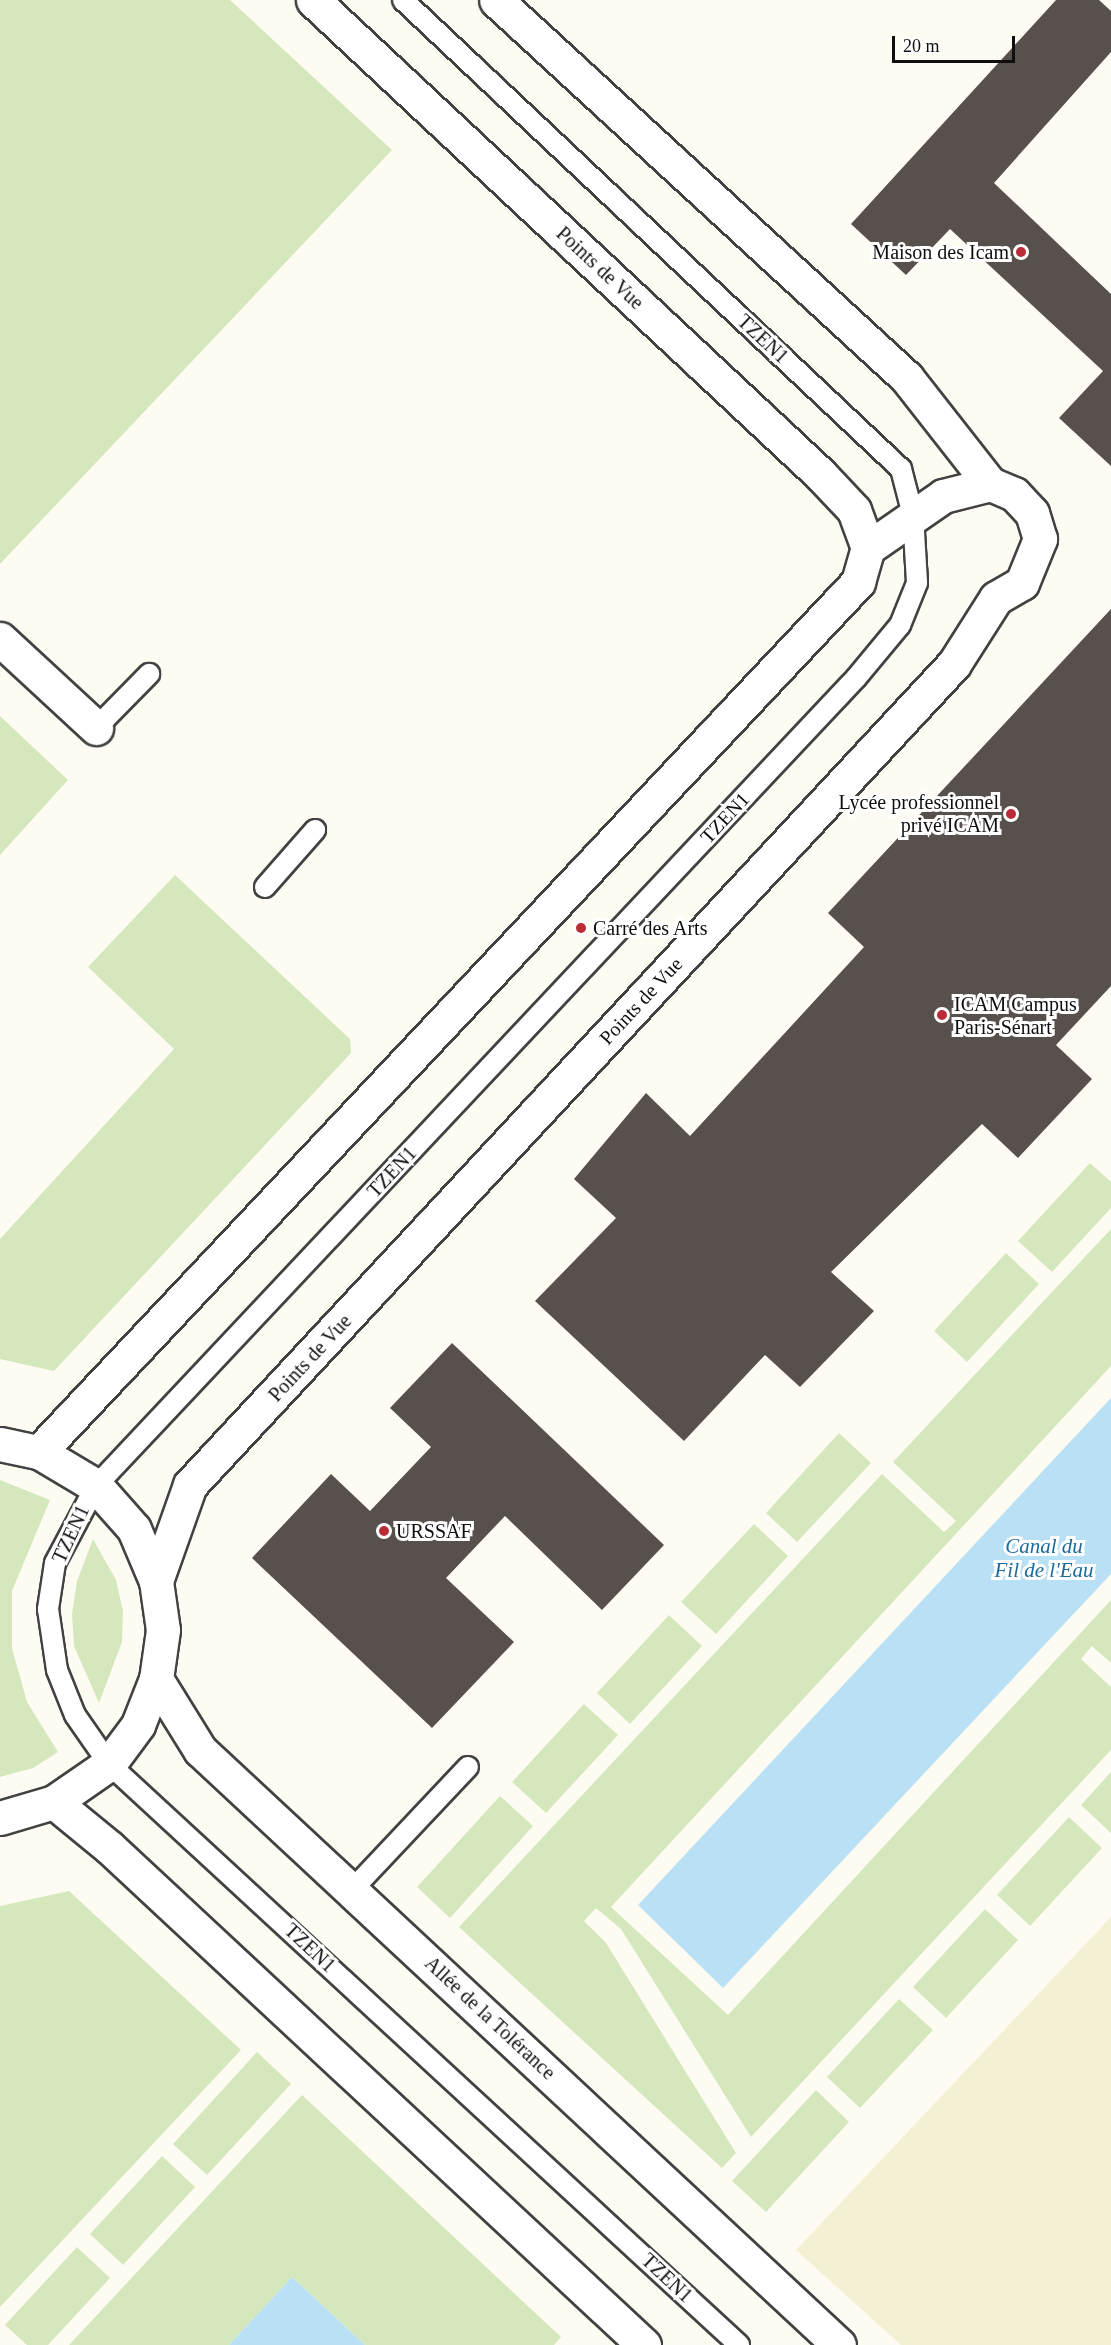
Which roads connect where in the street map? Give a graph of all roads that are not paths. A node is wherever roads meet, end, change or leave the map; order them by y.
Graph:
1 (313, 0) edge
2 (403, 0) edge
3 (496, 0) edge
4 (990, 484) junction
5 (913, 515) junction
6 (868, 548) junction
7 (0, 639) edge
8 (149, 674) dead end
9 (96, 728) joint
10 (315, 830) dead end
11 (265, 886) dead end
12 (0, 1444) edge
13 (39, 1452) junction
14 (96, 1485) junction
15 (156, 1581) junction
16 (156, 1679) junction
17 (109, 1764) junction
18 (468, 1767) dead end
19 (54, 1802) junction
20 (0, 1818) edge
21 (352, 1890) junction
22 (644, 2345) edge
23 (739, 2345) edge
24 (839, 2345) edge

1 - 6 street, Points de Vue
2 - 5 lane, TZEN1
3 - 4 street, Points de Vue
4 - 5 street
4 - 15 street, Points de Vue
5 - 6 street
5 - 14 lane, TZEN1
6 - 13 street
7 - 9 street
8 - 9 lane
10 - 11 lane
12 - 13 street
13 - 14 street
14 - 15 street
14 - 17 lane, TZEN1
15 - 16 street
16 - 17 street
16 - 21 street, Allée de la Tolérance
17 - 19 street
17 - 23 lane, TZEN1
18 - 21 lane
19 - 20 street
19 - 22 street
21 - 24 street, Allée de la Tolérance

